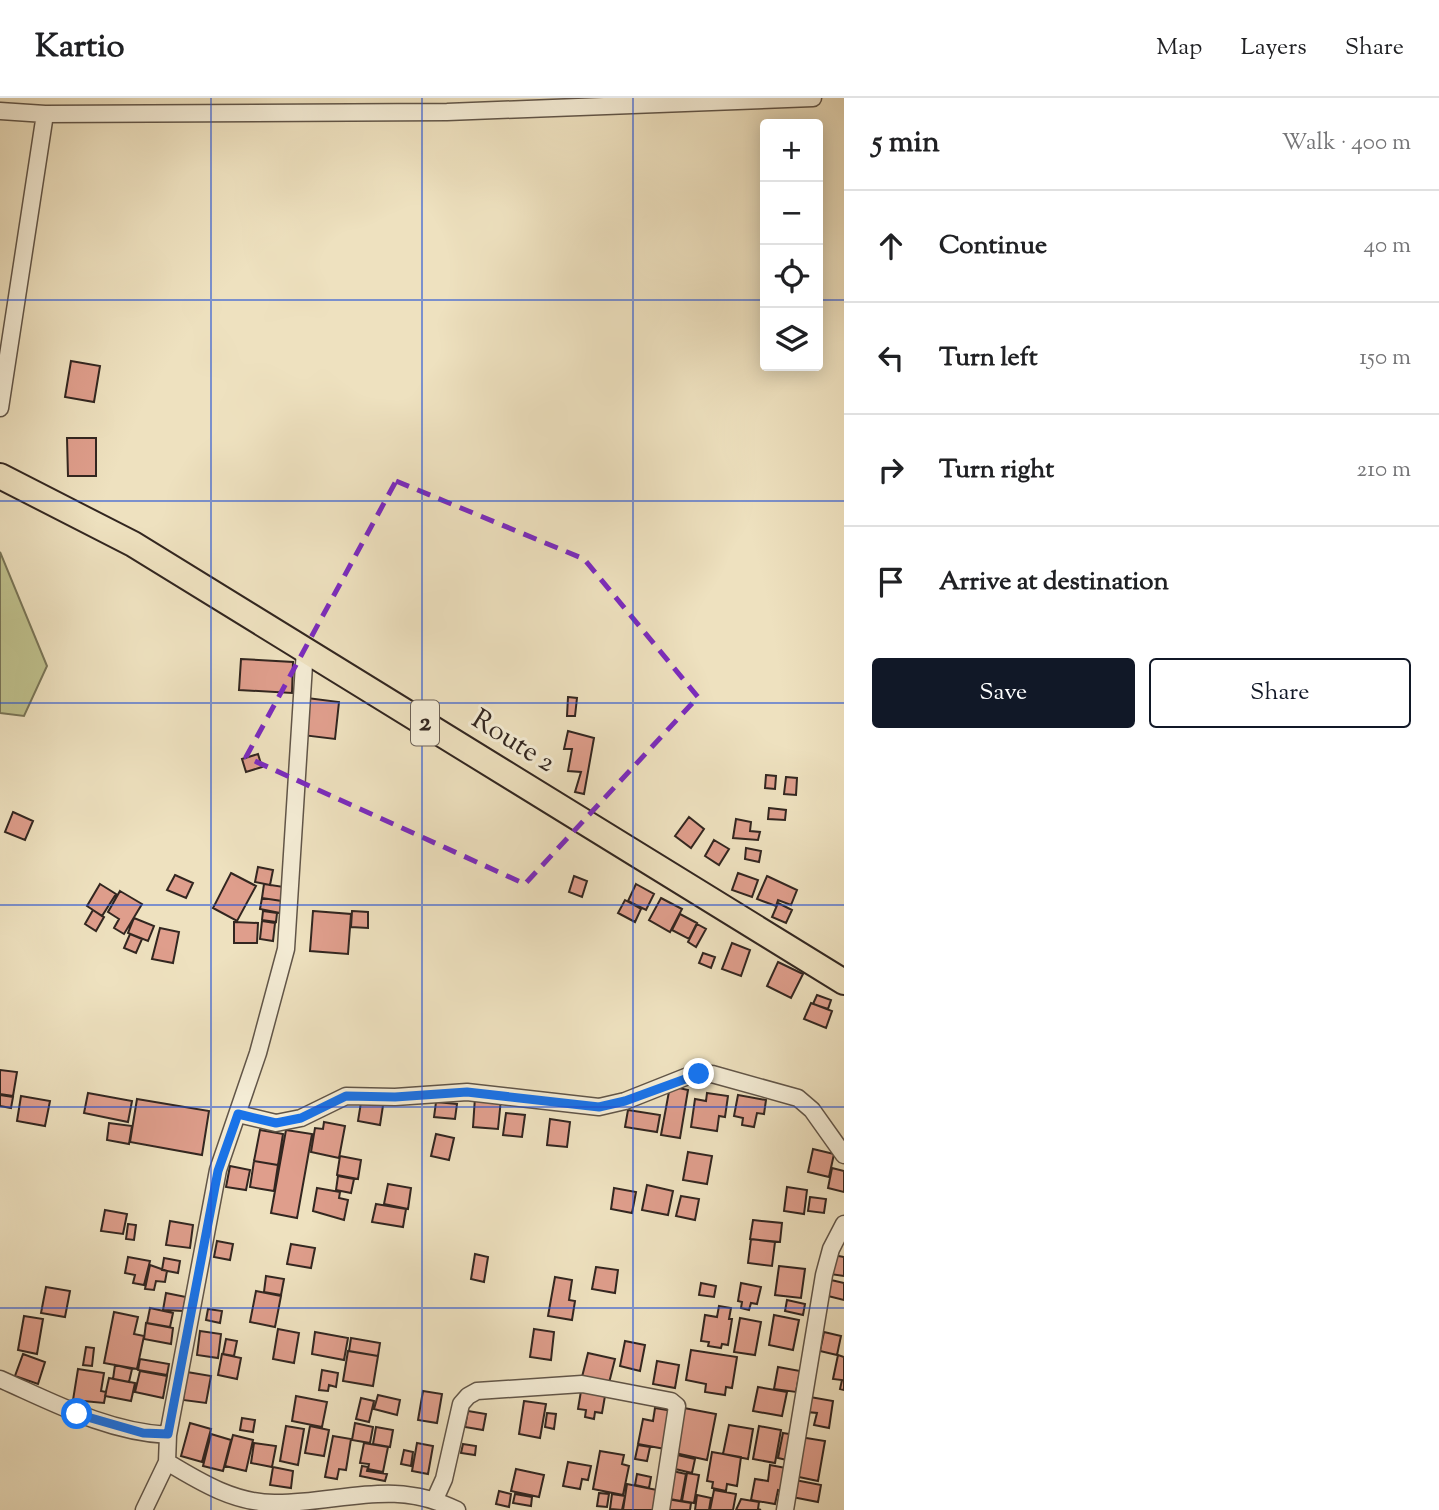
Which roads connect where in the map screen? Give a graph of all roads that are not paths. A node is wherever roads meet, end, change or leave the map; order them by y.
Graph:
1 (813, 98) edge
2 (422, 104) edge
3 (0, 111) edge
4 (45, 114) junction
5 (0, 408) edge
6 (0, 477) edge
7 (305, 649) junction
8 (844, 982) edge
9 (238, 1114) junction
10 (844, 1155) edge
11 (844, 1224) edge
12 (0, 1380) edge
13 (168, 1434) junction
14 (167, 1462) junction
15 (435, 1499) junction
16 (144, 1510) edge
17 (457, 1510) edge
18 (661, 1510) edge
19 (785, 1510) edge

1 - 2 street
2 - 4 street
3 - 4 street
4 - 5 street
6 - 7 highway, Route 2 / 2
7 - 8 highway, Route 2 / 2
7 - 9 street
9 - 10 street
9 - 13 street
11 - 19 street
12 - 13 street
13 - 14 street
14 - 15 street
14 - 16 street
15 - 17 street
15 - 18 street

